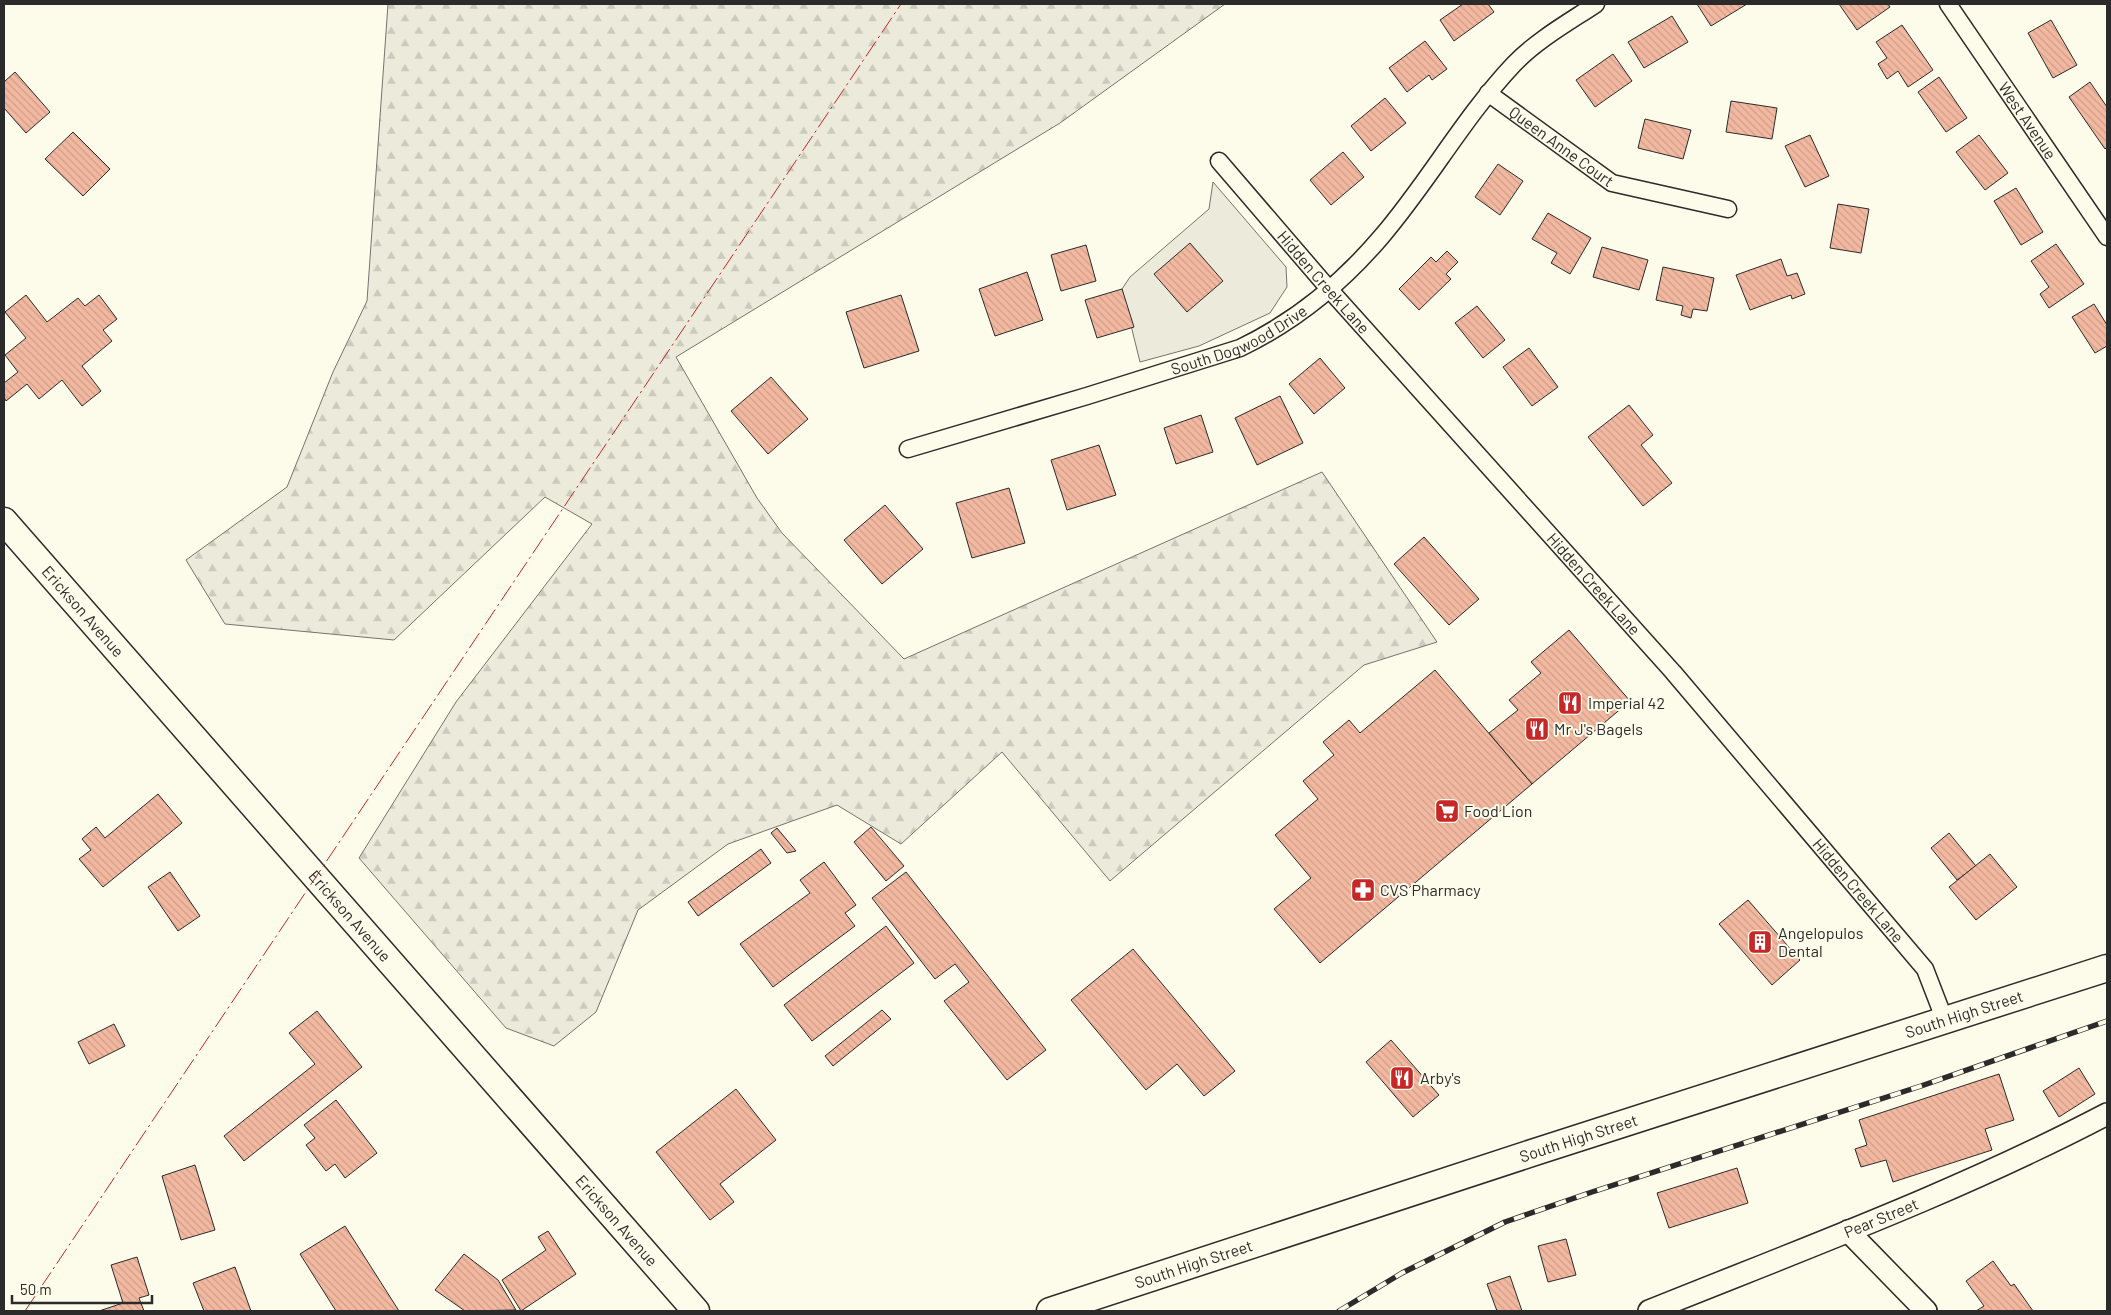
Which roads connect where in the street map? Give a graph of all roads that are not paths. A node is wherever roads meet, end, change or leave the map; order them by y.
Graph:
1 (1596, 4) edge
2 (1948, 4) edge
3 (1488, 94) junction
4 (1219, 161) dead end
5 (1728, 209) dead end
6 (2107, 237) edge
7 (1329, 289) junction
8 (908, 449) dead end
9 (4, 521) edge
10 (2107, 968) edge
11 (1943, 1021) junction
12 (2107, 1114) edge
13 (1848, 1231) junction
14 (696, 1311) edge
15 (1050, 1311) edge
16 (1649, 1311) edge
17 (1926, 1311) edge

1 - 3 street, South Dogwood Drive
2 - 6 street, West Avenue
3 - 5 street, Queen Anne Court
3 - 7 street, South Dogwood Drive
4 - 7 street, Hidden Creek Lane
7 - 8 street, South Dogwood Drive
7 - 11 street, Hidden Creek Lane
9 - 14 main road, Erickson Avenue
10 - 11 main road, South High Street
11 - 15 main road, South High Street
12 - 13 street, Pear Street
13 - 16 street, Pear Street
13 - 17 street

